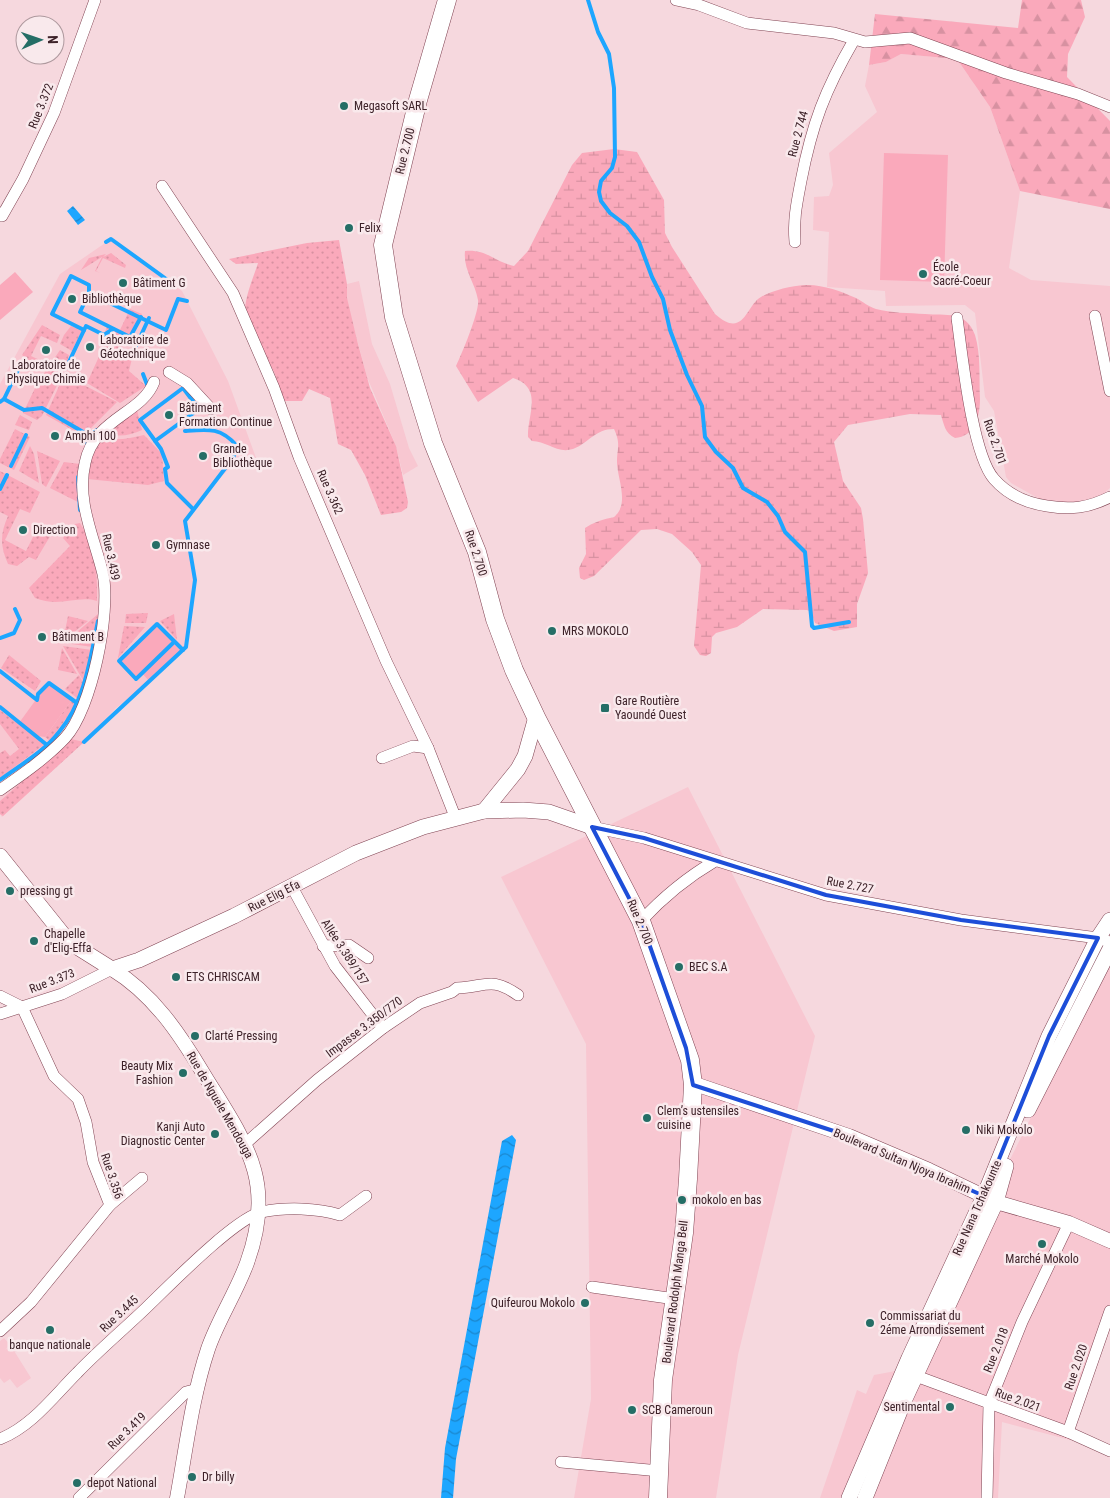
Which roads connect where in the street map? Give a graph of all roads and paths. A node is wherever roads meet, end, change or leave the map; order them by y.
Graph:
1 (95, 0) edge
2 (447, 0) edge
3 (676, 0) edge
4 (854, 40) junction
5 (1110, 107) edge
6 (162, 186) dead end
7 (1, 215) edge
8 (795, 242) dead end
9 (1095, 316) dead end
10 (957, 318) dead end
11 (169, 372) dead end
12 (154, 382) dead end
13 (1110, 391) edge
14 (211, 409) dead end
15 (1110, 497) edge
16 (536, 717) junction
17 (428, 748) junction
18 (382, 758) dead end
19 (0, 790) edge
20 (484, 811) junction
21 (456, 819) junction
22 (592, 827) junction
23 (0, 856) edge
24 (715, 861) junction
25 (292, 887) junction
26 (1110, 920) edge
27 (641, 921) junction
28 (1104, 940) edge
29 (323, 946) junction
30 (1110, 949) edge
31 (368, 958) dead end
32 (112, 969) junction
33 (518, 995) dead end
34 (0, 996) edge
35 (22, 1007) junction
36 (0, 1014) edge
37 (383, 1028) junction
38 (1034, 1084) junction
39 (693, 1085) junction
40 (245, 1144) junction
41 (142, 1178) dead end
42 (366, 1196) dead end
43 (990, 1199) junction
44 (110, 1205) junction
45 (260, 1212) junction
46 (1070, 1222) junction
47 (1110, 1241) edge
48 (592, 1287) dead end
49 (675, 1299) junction
50 (1110, 1311) edge
51 (0, 1331) edge
52 (916, 1376) junction
53 (198, 1389) junction
54 (899, 1398) junction
55 (989, 1404) junction
56 (1068, 1432) junction
57 (0, 1439) edge
58 (1110, 1451) edge
59 (561, 1462) dead end
60 (660, 1470) junction
61 (79, 1498) edge
62 (176, 1498) edge
63 (658, 1498) edge
64 (849, 1498) edge
65 (865, 1498) edge
66 (987, 1498) edge

1 - 7 street, Rue 3.372
2 - 16 main road, Rue 2.700
3 - 4 street
4 - 5 street
4 - 8 street, Rue 2 744
6 - 17 street, Rue 3.362
9 - 13 street
10 - 15 street, Rue 2.701
11 - 14 street
12 - 19 street, Rue 3.439
16 - 20 main road
16 - 22 main road, Rue 2.700
17 - 18 street
17 - 21 street, Rue 3.362
20 - 21 main road, Rue Elig Efa
20 - 22 main road, Rue Elig Efa
21 - 25 main road, Rue Elig Efa
22 - 24 street, Rue 2.727
22 - 27 main road, Rue 2.700
23 - 32 main road
24 - 27 street
24 - 28 street, Rue 2.727
25 - 29 street, Allée 3.389/157
25 - 32 main road, Rue Elig Efa
26 - 28 main road, Rue Nana Tchakounte
27 - 39 main road, Rue 2.700
28 - 38 main road, Rue Nana Tchakounte
29 - 31 street
29 - 37 street, Allée 3.389/157
30 - 38 main road, Rue Nana Tchakounte
32 - 35 street, Rue 3.373
32 - 40 street, Rue de Nguele Mendouga
33 - 37 street, Impasse 3.350/770
34 - 35 street
35 - 36 street, Rue 3.373
35 - 44 street, Rue 3.356
37 - 40 street, Impasse 3.350/770
38 - 43 main road, Rue Nana Tchakounte
39 - 43 street, Boulevard Sultan Njoya Ibrahim
39 - 49 main road, Boulevard Rodolph Manga Bell
40 - 45 street, Rue de Nguele Mendouga
41 - 44 street
42 - 45 street
43 - 46 street, Boulevard Sultan Njoya Ibrahim
43 - 52 main road, Rue Nana Tchakounte
43 - 54 main road, Rue Nana Tchakounte
44 - 51 street, Rue 3.356
45 - 53 street, Rue de Nguele Mendouga
45 - 57 street, Rue 3.445
46 - 47 street, Boulevard Sultan Njoya Ibrahim
46 - 55 street, Rue 2.018
48 - 49 street
49 - 60 main road, Boulevard Rodolph Manga Bell
50 - 56 street, Rue 2.020
52 - 54 main road, Rue Nana Tchakounte
52 - 55 street, Rue 2.021
53 - 61 street, Rue 3.419
53 - 62 street, Rue de Nguele Mendouga
54 - 64 main road, Rue Nana Tchakounte
54 - 65 main road, Rue Nana Tchakounte
55 - 56 street, Rue 2.021
55 - 66 street, Rue 2.018
56 - 58 street, Rue 2.021
59 - 60 street
60 - 63 main road, Boulevard Rodolph Manga Bell

